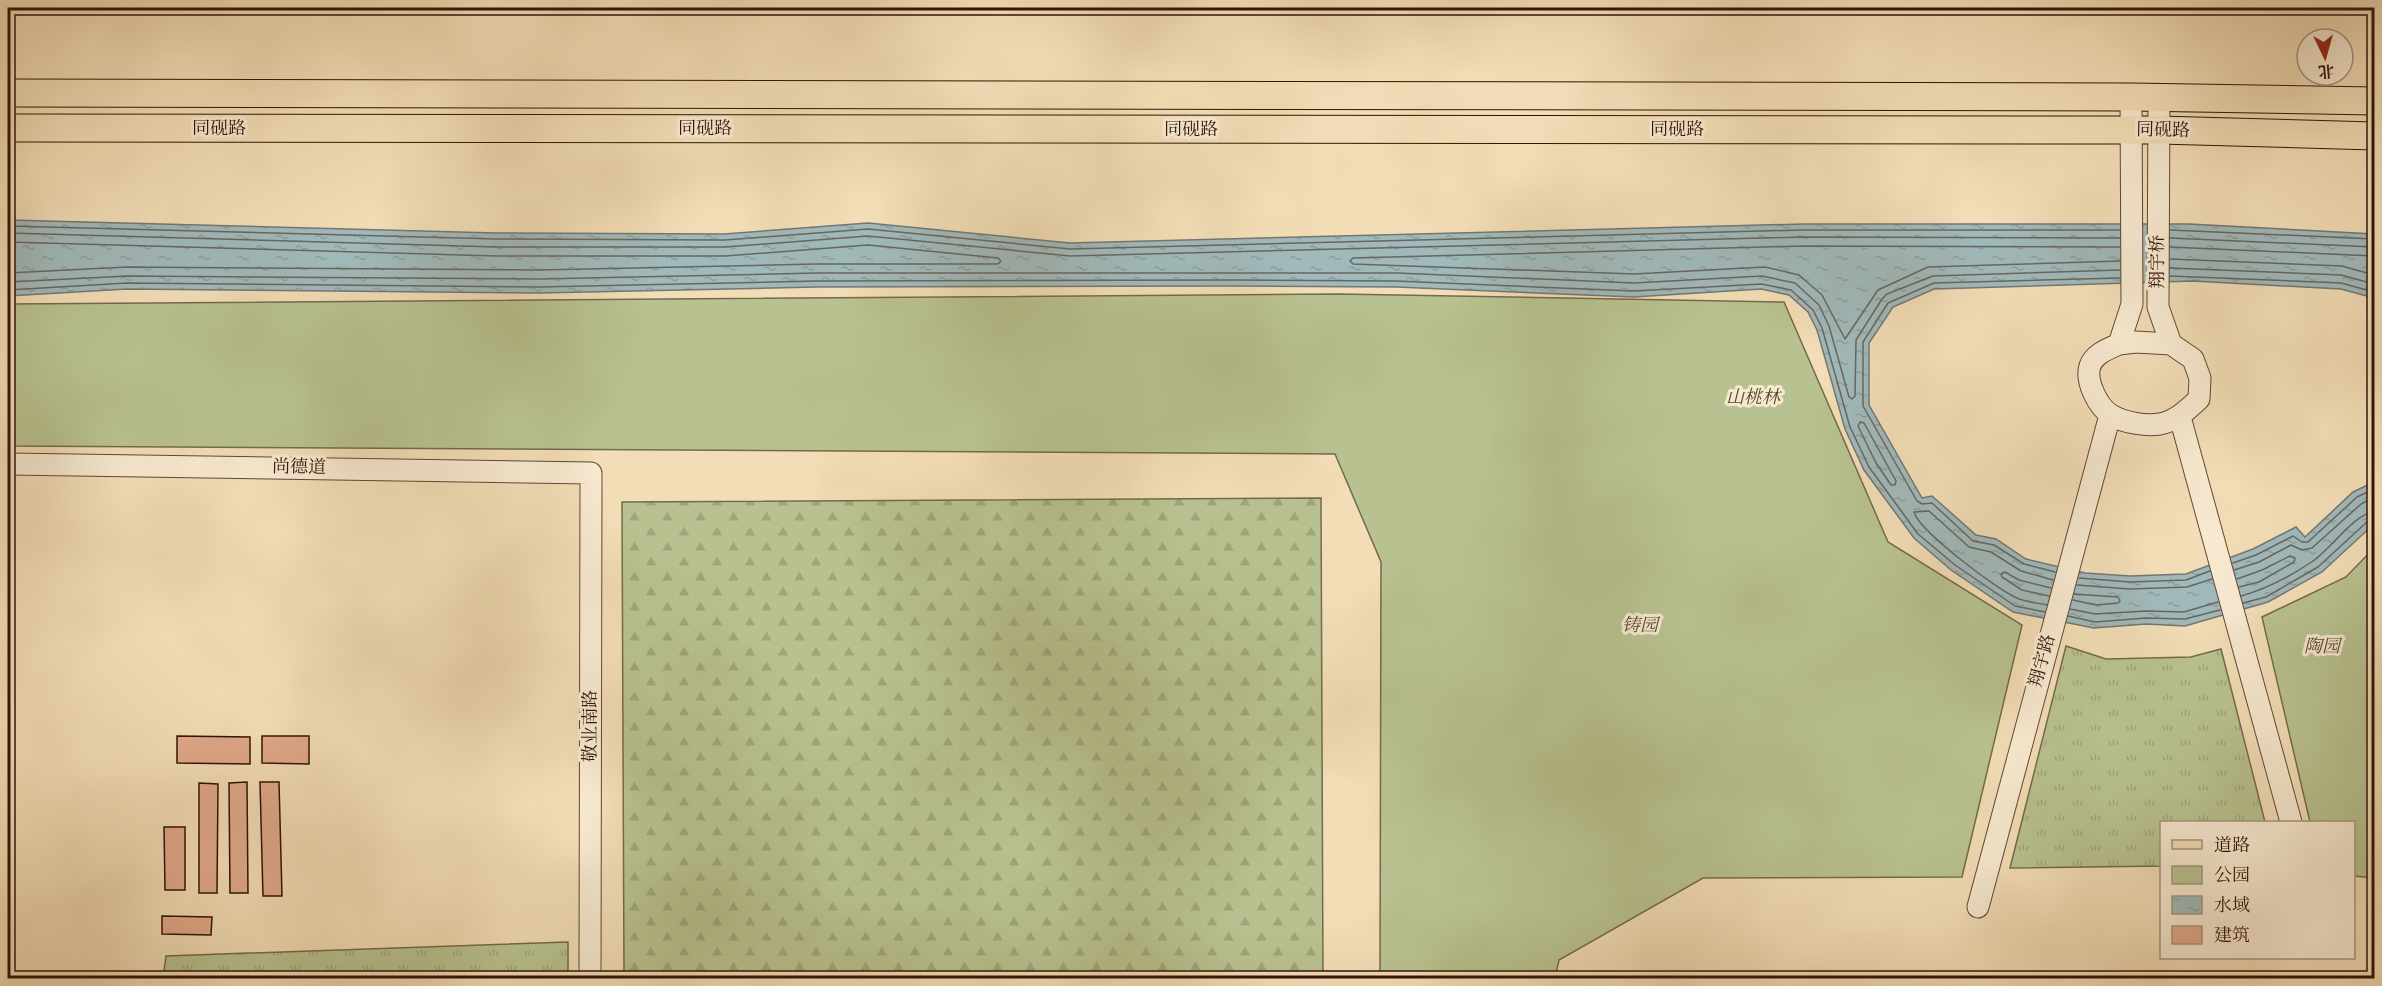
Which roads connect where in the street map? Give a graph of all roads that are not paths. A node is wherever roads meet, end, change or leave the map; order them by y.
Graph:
1 (8, 93) edge
2 (2131, 97) junction
3 (2159, 97) junction
4 (2374, 101) edge
5 (8, 128) edge
6 (2159, 130) junction
7 (2131, 131) junction
8 (2374, 136) edge
9 (2118, 344) junction
10 (2171, 344) junction
11 (2110, 415) junction
12 (2180, 417) junction
13 (8, 464) edge
14 (591, 473) joint
15 (2291, 821) edge
16 (1978, 908) dead end
17 (590, 978) edge

1 - 2 main road, 同砚路
2 - 3 main road, 同砚路
2 - 7 street, 翔宇桥
3 - 4 main road, 同砚路
3 - 6 street, 翔宇桥
5 - 7 main road, 同砚路
6 - 7 main road, 同砚路
6 - 8 main road, 同砚路
6 - 10 street, 翔宇桥
7 - 9 street, 翔宇桥
9 - 10 street
9 - 11 street
10 - 12 street
11 - 12 street
11 - 16 street, 翔宇路
12 - 15 street
13 - 14 street, 尚德道
14 - 17 street, 敬业南路

